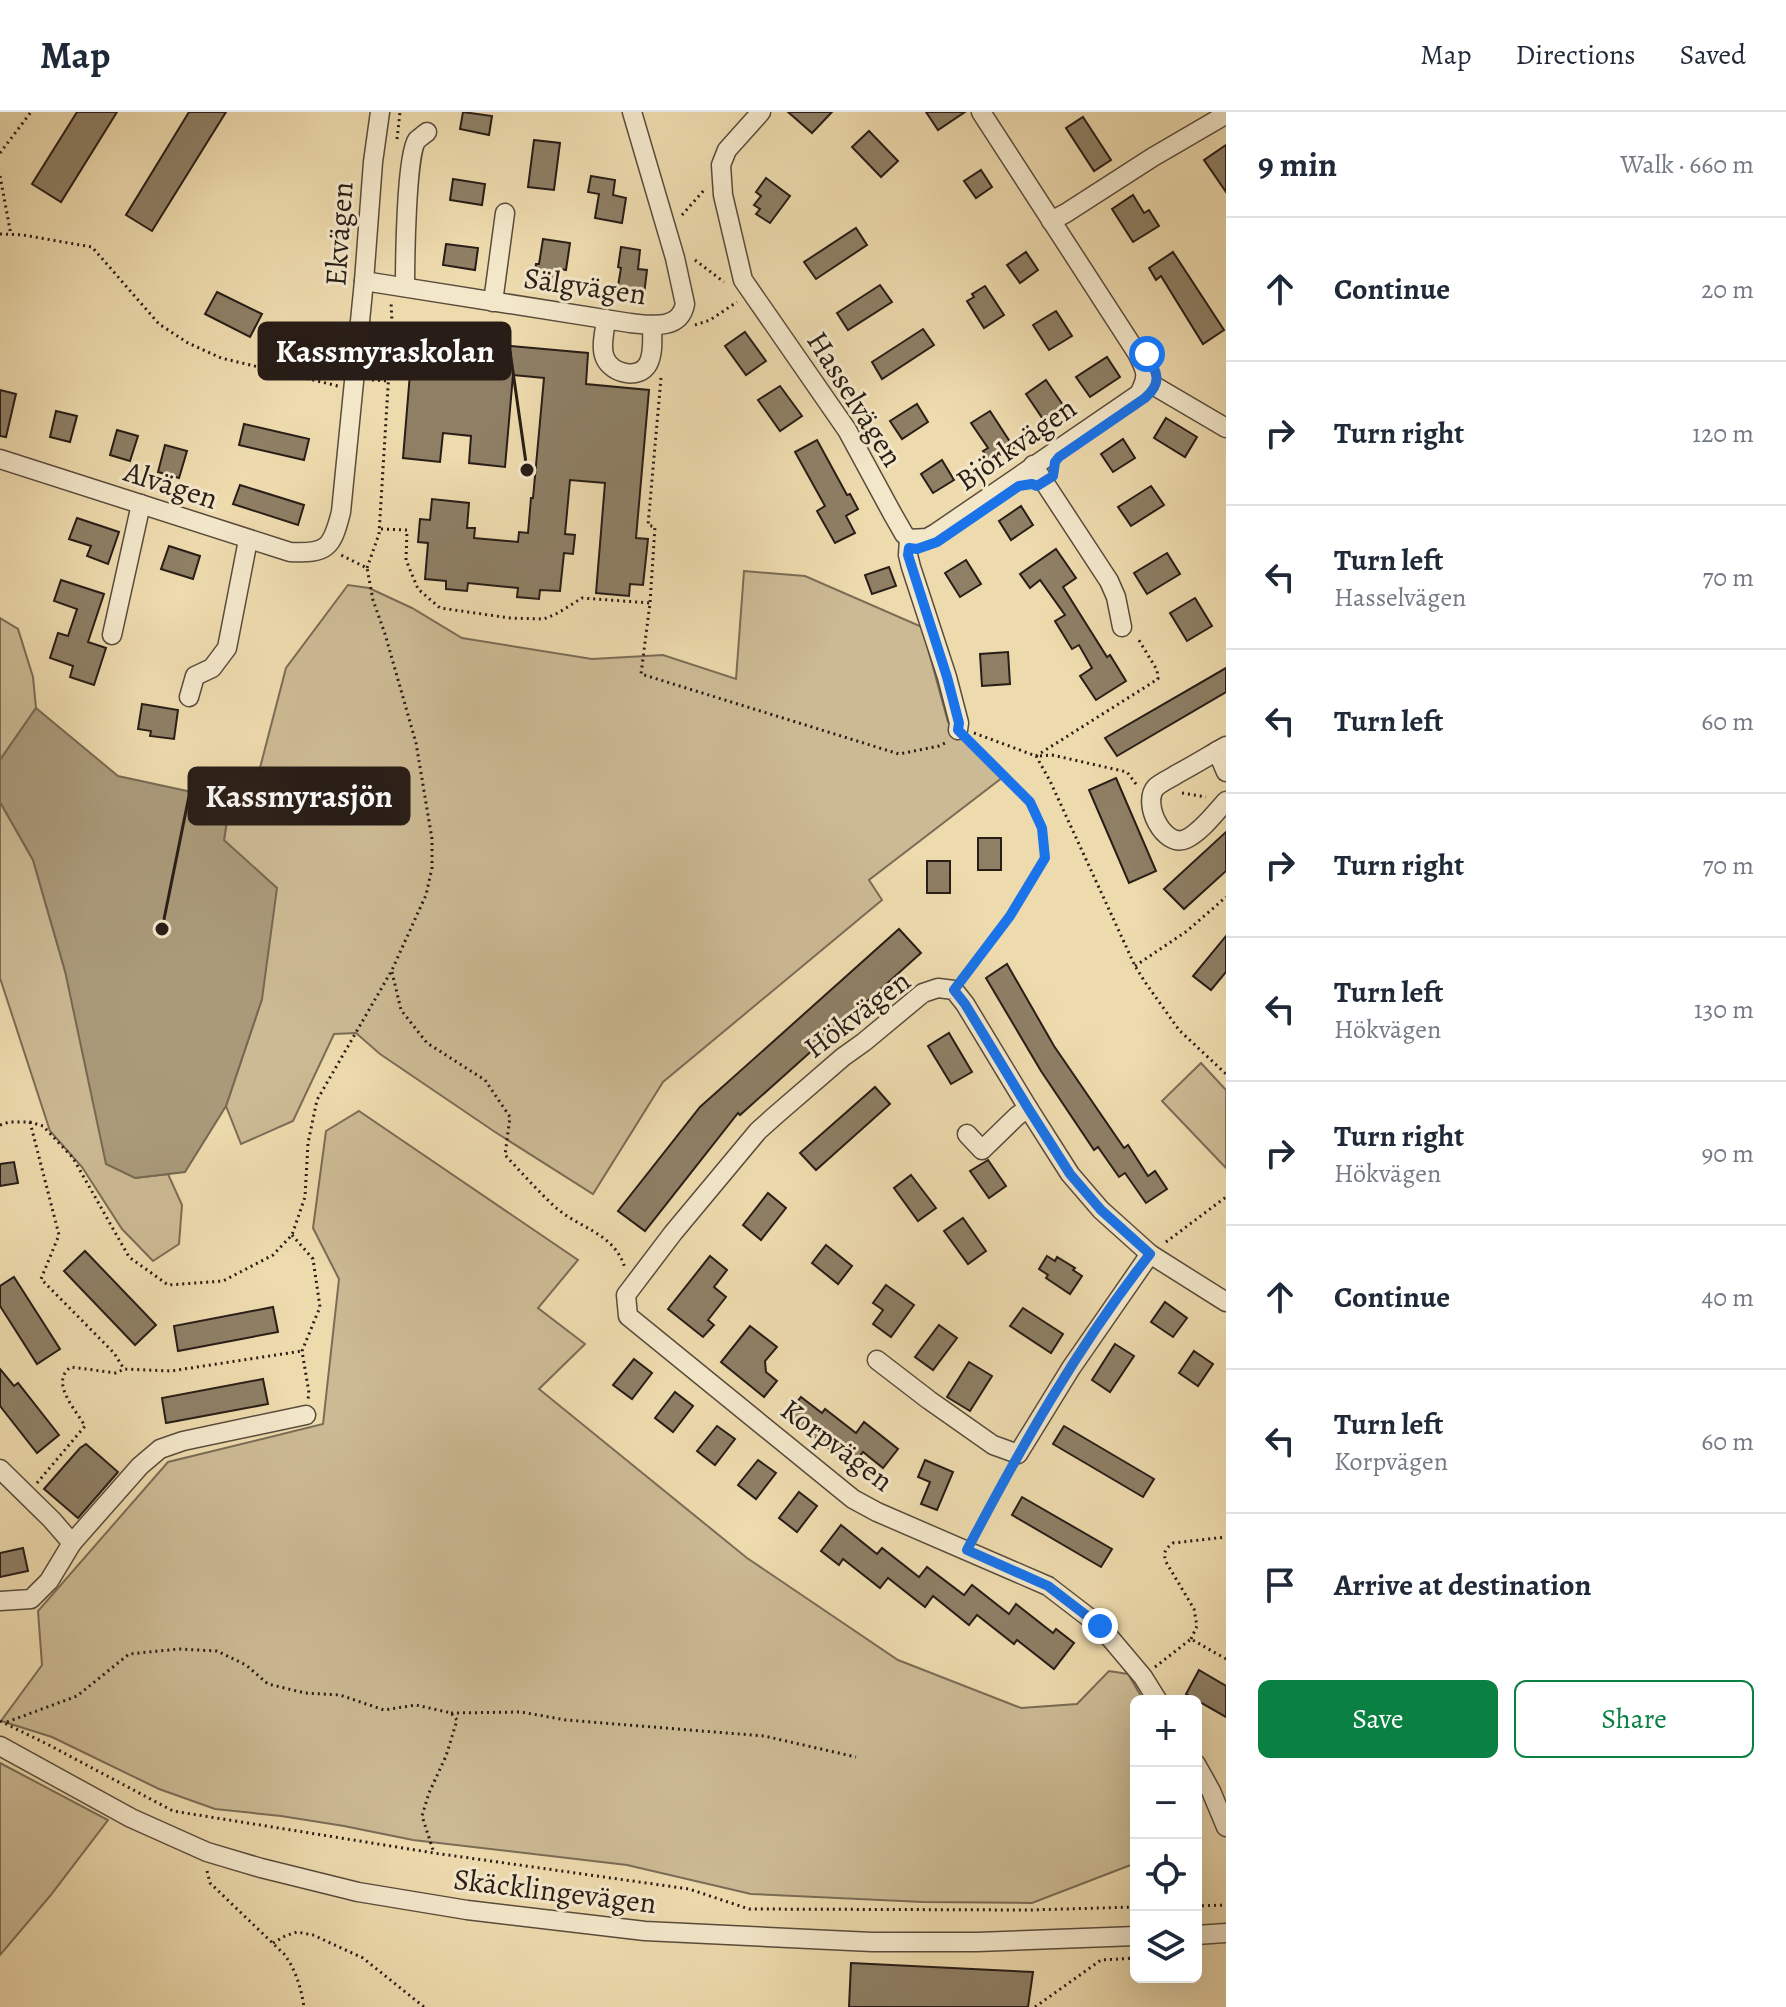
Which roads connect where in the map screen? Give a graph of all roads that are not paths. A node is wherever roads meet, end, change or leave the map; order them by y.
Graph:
1 (380, 112) edge
2 (632, 112) edge
3 (761, 112) edge
4 (981, 112) edge
5 (1220, 118) dead end
6 (427, 132) dead end
7 (505, 213) dead end
8 (1051, 221) junction
9 (364, 281) junction
10 (397, 286) junction
11 (493, 302) junction
12 (606, 319) junction
13 (652, 325) junction
14 (1146, 381) junction
15 (1226, 428) edge
16 (0, 459) edge
17 (1033, 465) junction
18 (141, 504) junction
19 (909, 539) junction
20 (248, 540) junction
21 (326, 548) joint
22 (1122, 627) road end
23 (112, 635) dead end
24 (189, 697) dead end
25 (958, 730) road end
26 (1221, 749) edge
27 (1226, 772) edge
28 (1225, 802) edge
29 (1028, 1108) junction
30 (967, 1134) dead end
31 (1150, 1254) junction
32 (632, 1287) joint
33 (1226, 1302) edge
34 (877, 1360) dead end
35 (306, 1415) road end
36 (0, 1469) edge
37 (72, 1543) junction
38 (0, 1601) edge
39 (1154, 1695) edge
40 (0, 1746) edge
41 (1199, 1767) edge
42 (1218, 1788) edge
43 (1226, 1827) edge
44 (1226, 1933) edge
45 (1202, 1935) edge
46 (1130, 1936) edge

1 - 9 street, Ekvägen
2 - 13 street, Sälgvägen
3 - 19 street, Hasselvägen
4 - 8 street
5 - 8 street
6 - 10 street
7 - 11 street
8 - 14 street
9 - 10 street, Sälgvägen
9 - 21 street, Ekvägen
10 - 11 street, Sälgvägen
11 - 12 street, Sälgvägen
12 - 13 street, Sälgvägen
12 - 13 street
14 - 15 street
14 - 17 street, Björkvägen
16 - 18 street, Alvägen
17 - 19 street, Björkvägen
17 - 22 street
18 - 20 street, Alvägen
18 - 23 street
19 - 25 street, Hasselvägen
20 - 21 street, Alvägen
20 - 24 street
26 - 27 street
26 - 28 street
29 - 30 street
29 - 31 street, Hökvägen
29 - 32 street, Hökvägen
31 - 33 street, Hökvägen
31 - 34 street
32 - 39 street, Korpvägen
35 - 37 street
36 - 37 street
37 - 38 street
40 - 46 street, Skäcklingevägen
41 - 42 street
42 - 43 street
44 - 45 street

